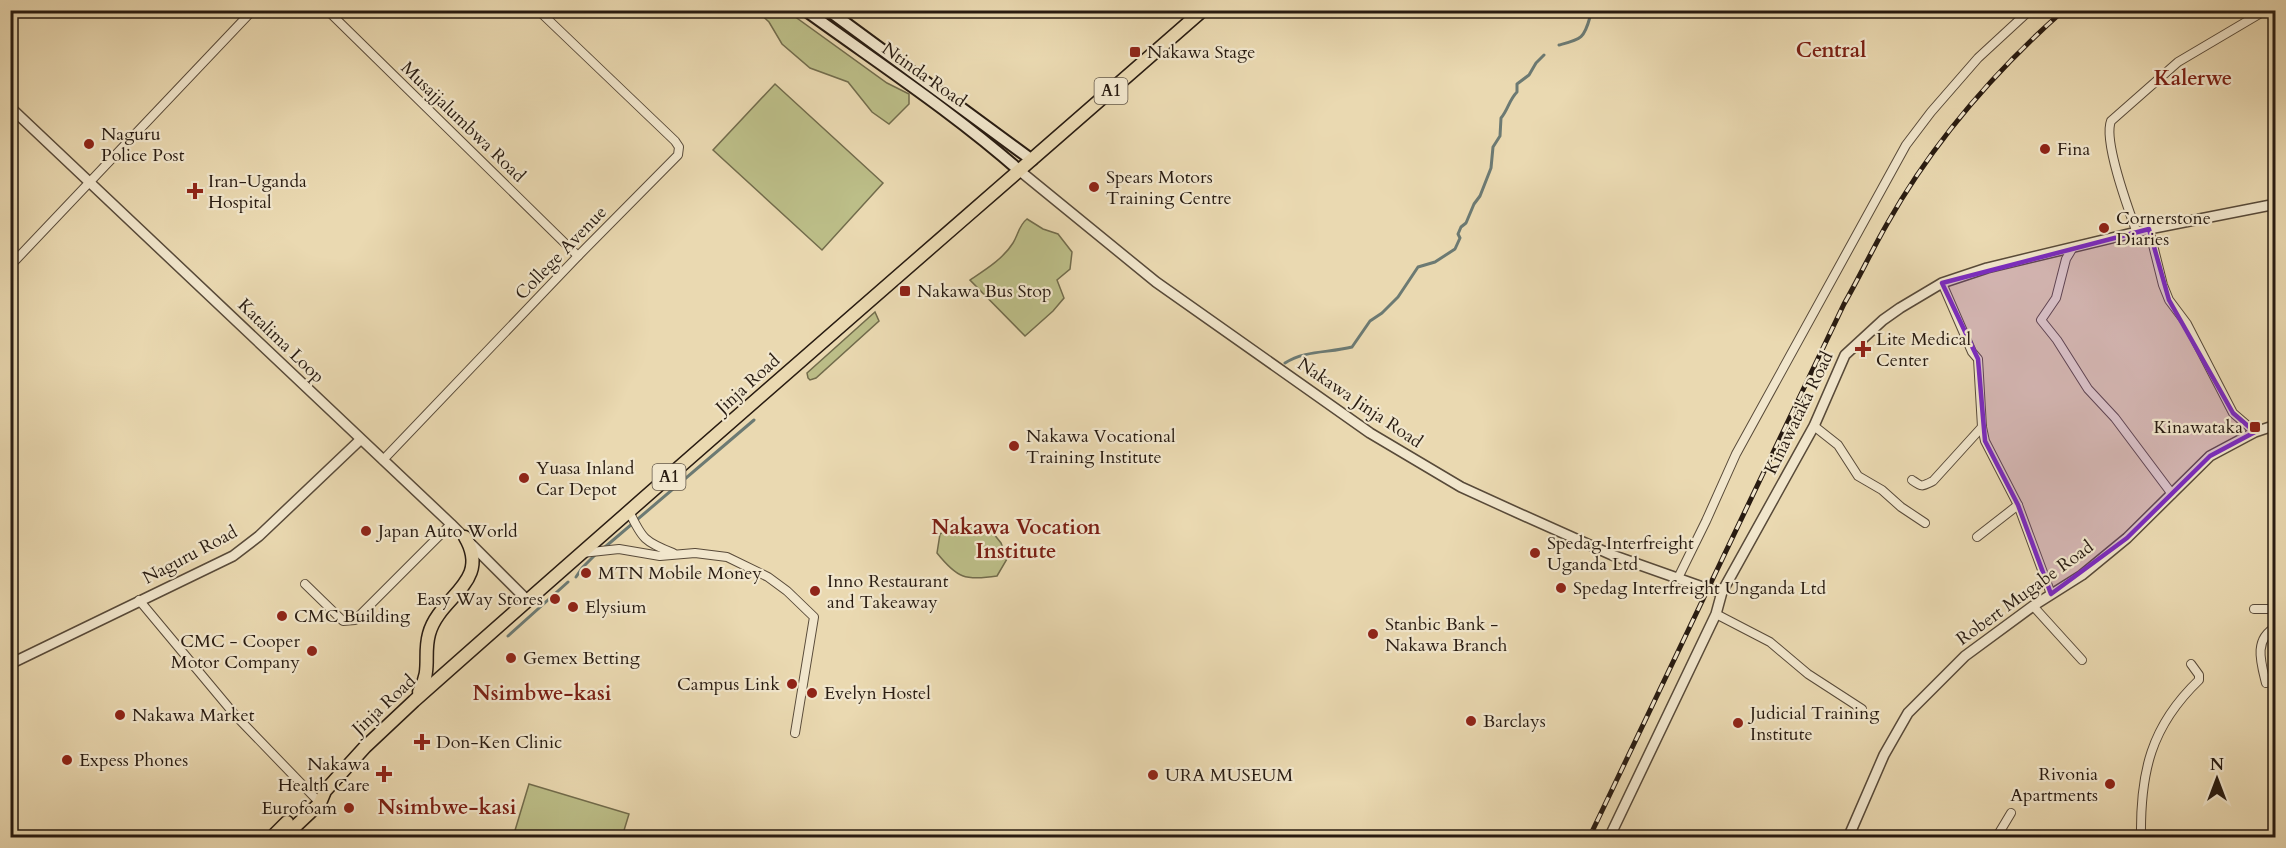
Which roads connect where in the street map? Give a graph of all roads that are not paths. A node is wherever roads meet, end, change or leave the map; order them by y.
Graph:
1 (253, 10) edge
2 (327, 10) edge
3 (538, 10) edge
4 (805, 10) edge
5 (828, 10) edge
6 (1203, 10) edge
7 (2030, 10) edge
8 (2266, 10) edge
9 (10, 107) edge
10 (1032, 160) junction
11 (1020, 171) junction
12 (90, 182) junction
13 (2276, 204) edge
14 (2149, 229) junction
15 (2137, 233) junction
16 (2072, 249) junction
17 (578, 256) junction
18 (10, 266) edge
19 (1942, 283) junction
20 (2276, 425) edge
21 (1814, 426) junction
22 (1982, 427) junction
23 (2255, 432) junction
24 (360, 440) junction
25 (383, 460) junction
26 (1912, 480) dead end
27 (2172, 494) junction
28 (2018, 505) junction
29 (629, 511) junction
30 (1925, 523) dead end
31 (451, 524) junction
32 (465, 537) junction
33 (1977, 537) dead end
34 (582, 553) junction
35 (675, 554) junction
36 (1678, 578) junction
37 (305, 584) dead end
38 (1722, 592) junction
39 (2050, 594) junction
40 (139, 600) junction
41 (528, 600) junction
42 (2033, 606) junction
43 (2254, 609) dead end
44 (2276, 609) edge
45 (1716, 614) junction
46 (2276, 627) edge
47 (2082, 660) dead end
48 (10, 664) edge
49 (2191, 664) dead end
50 (2266, 683) dead end
51 (414, 701) junction
52 (1862, 709) dead end
53 (795, 733) dead end
54 (320, 797) junction
55 (2011, 813) dead end
56 (271, 837) edge
57 (283, 837) edge
58 (1609, 837) edge
59 (1848, 837) edge
60 (1996, 837) edge
61 (2141, 837) edge

1 - 12 street
2 - 17 street, Musajjalumbwa Road
3 - 17 street, College Avenue
4 - 11 main road, Ntinda Road
5 - 10 main road, Ntinda Road
6 - 10 highway, Jinja Road / A1
7 - 36 street
8 - 15 street
9 - 12 street, Katalima Loop
10 - 11 highway, Jinja Road / A1
11 - 29 highway, Jinja Road / A1
11 - 36 street, Nakawa Jinja Road
12 - 18 street
12 - 24 street, Katalima Loop
13 - 14 street, Kinawataka Road
14 - 15 street, Kinawataka Road
14 - 23 street
15 - 16 street, Kinawataka Road
16 - 19 street, Kinawataka Road
16 - 27 street
17 - 25 street, College Avenue
19 - 21 street, Kinawataka Road
19 - 22 street
20 - 23 street, Robert Mugabe Road
21 - 30 street
21 - 38 street, Kinawataka Road
22 - 26 street
22 - 28 street
23 - 27 street, Robert Mugabe Road
24 - 25 street, Katalima Loop
24 - 40 street, Naguru Road
25 - 31 street, Katalima Loop
27 - 39 street, Robert Mugabe Road
28 - 33 street
28 - 39 street
29 - 34 highway, Jinja Road / A1
29 - 35 street
31 - 32 street, Katalima Loop
31 - 37 street
32 - 41 street, Katalima Loop
32 - 51 highway
34 - 35 street
34 - 41 highway, Jinja Road / A1
35 - 53 street
36 - 38 street, Nakawa Jinja Road
38 - 45 street, Kinawataka Road
39 - 42 street, Robert Mugabe Road
40 - 48 street, Naguru Road
40 - 54 street
41 - 51 highway, Jinja Road / A1
42 - 47 street
42 - 59 street, Robert Mugabe Road
43 - 44 street
45 - 52 street
45 - 58 street, Kinawataka Road
46 - 50 street
49 - 61 street
51 - 54 highway, Jinja Road / A1
54 - 56 highway, Jinja Road / A1
54 - 57 highway, Jinja Road / A1
55 - 60 street

